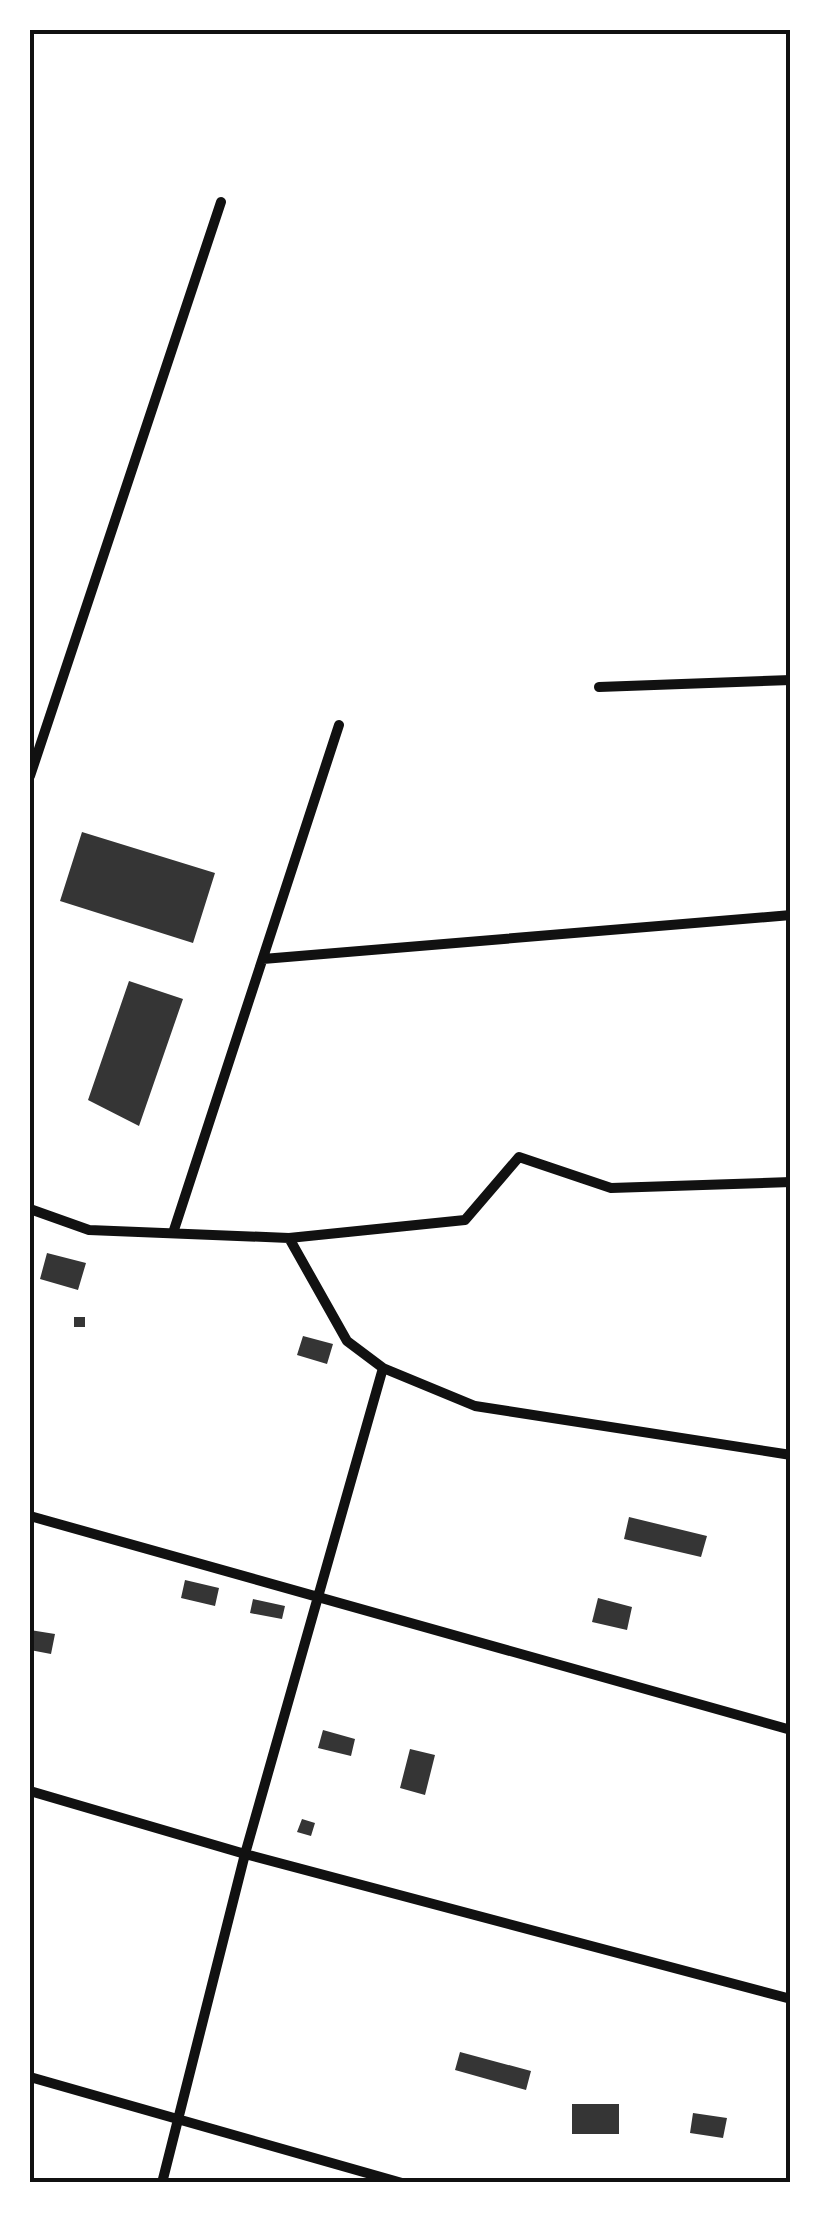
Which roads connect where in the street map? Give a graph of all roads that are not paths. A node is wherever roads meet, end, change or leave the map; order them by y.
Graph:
1 (221, 202) dead end
2 (791, 680) edge
3 (598, 688) dead end
4 (339, 725) dead end
5 (30, 776) edge
6 (791, 915) edge
7 (263, 959) junction
8 (791, 1182) edge
9 (30, 1209) edge
10 (173, 1234) junction
11 (289, 1238) junction
12 (383, 1368) junction
13 (791, 1454) edge
14 (30, 1516) edge
15 (317, 1600) junction
16 (791, 1730) edge
17 (30, 1791) edge
18 (245, 1854) junction
19 (791, 1999) edge
20 (30, 2077) edge
21 (178, 2122) junction
22 (162, 2183) edge
23 (402, 2183) edge

1 - 5 street
2 - 3 street
4 - 7 street
6 - 7 street
7 - 10 street
8 - 11 street
9 - 10 street
10 - 11 street
11 - 12 street
12 - 13 street
12 - 15 street
14 - 15 street
15 - 16 street
15 - 18 street
17 - 18 street
18 - 19 street
18 - 21 street
20 - 21 street
21 - 22 street
21 - 23 street

